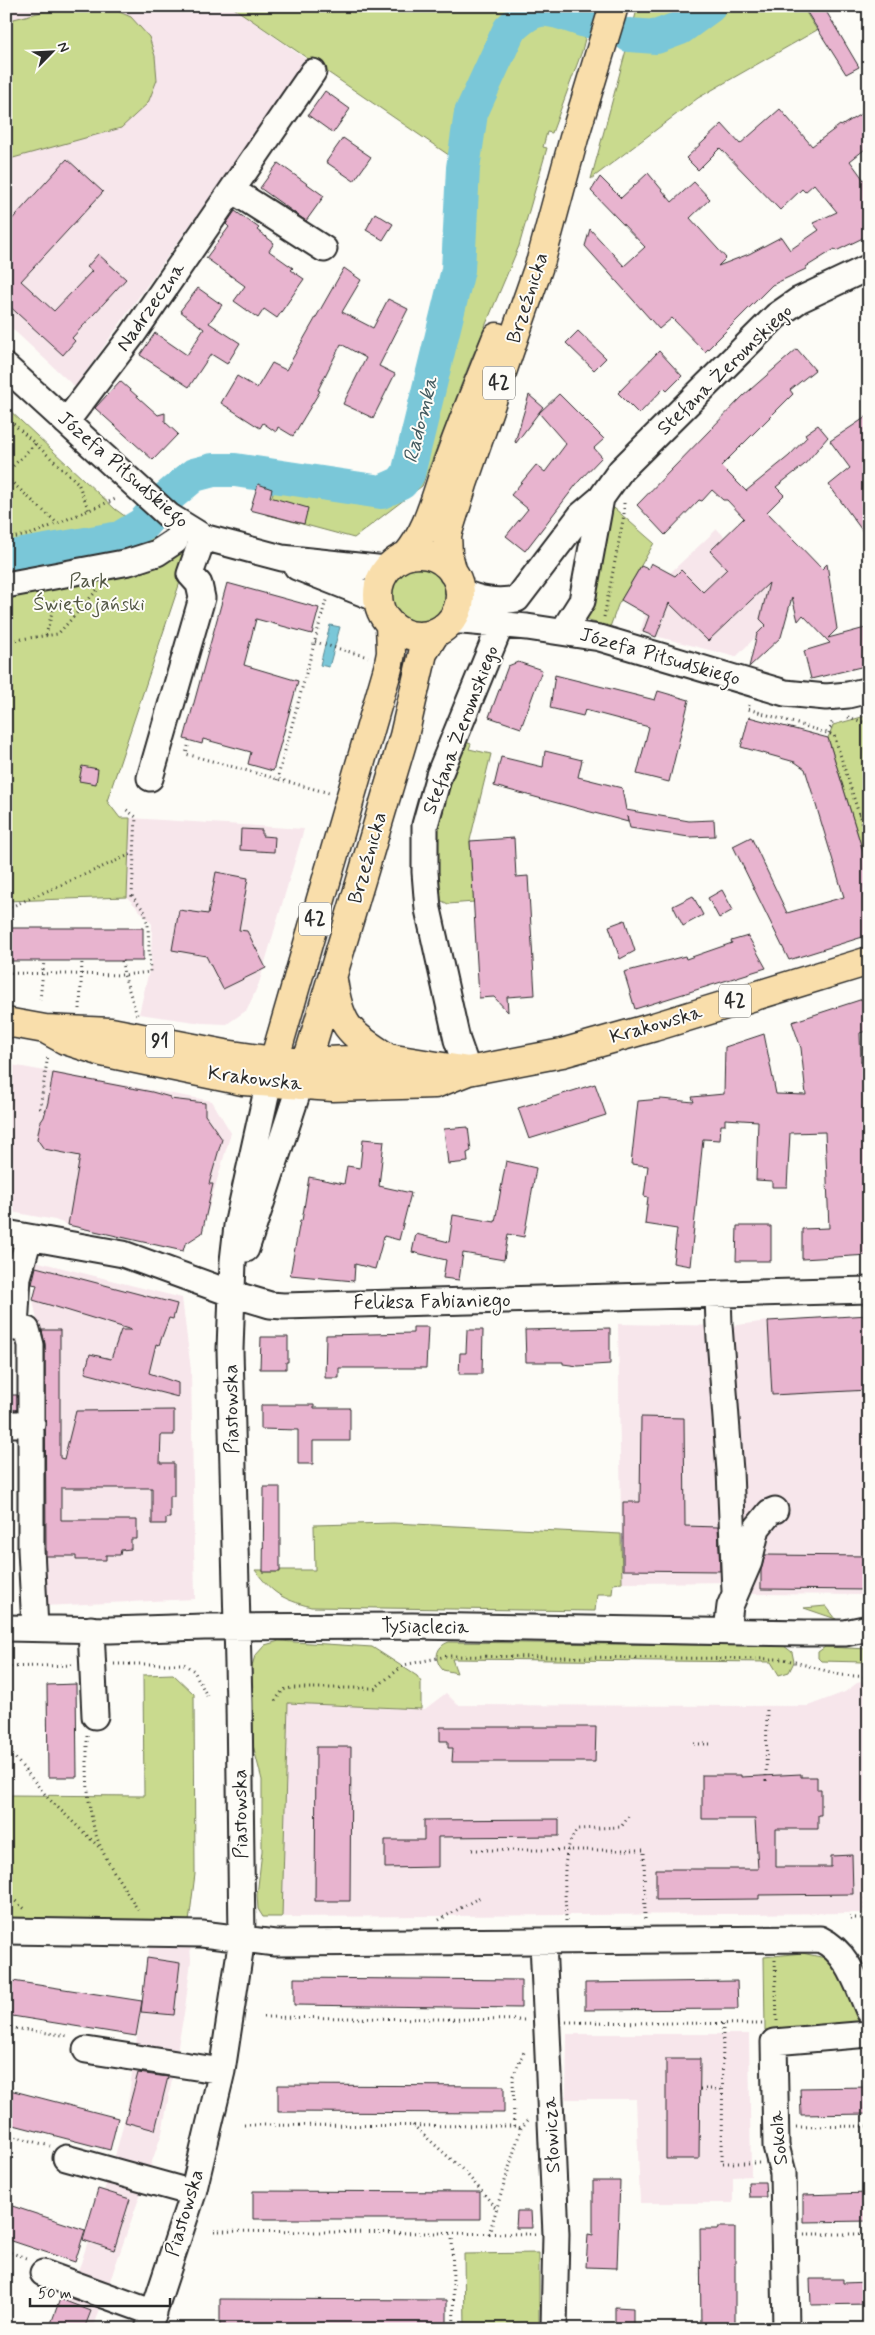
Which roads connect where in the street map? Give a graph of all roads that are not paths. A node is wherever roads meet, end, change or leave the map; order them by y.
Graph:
1 (614, 6) edge
2 (313, 72) dead end
3 (232, 190) junction
4 (558, 194) junction
5 (324, 249) dead end
6 (869, 267) edge
7 (6, 367) edge
8 (66, 422) junction
9 (613, 499) junction
10 (203, 537) junction
11 (175, 541) dead end
12 (282, 558) junction
13 (397, 562) junction
14 (456, 582) junction
15 (6, 585) edge
16 (378, 598) junction
17 (517, 599) junction
18 (390, 624) junction
19 (501, 624) junction
20 (443, 627) junction
21 (527, 627) junction
22 (563, 631) junction
23 (869, 690) edge
24 (150, 778) dead end
25 (869, 960) edge
26 (333, 979) junction
27 (6, 1022) edge
28 (388, 1058) junction
29 (468, 1071) junction
30 (271, 1072) junction
31 (304, 1073) junction
32 (17, 1236) edge
33 (12, 1276) edge
34 (869, 1290) edge
35 (233, 1291) junction
36 (718, 1295) junction
37 (6, 1424) edge
38 (32, 1424) junction
39 (775, 1510) dead end
40 (735, 1591) junction
41 (238, 1627) junction
42 (6, 1628) edge
43 (35, 1628) junction
44 (869, 1628) edge
45 (91, 1629) junction
46 (728, 1631) junction
47 (845, 1633) junction
48 (869, 1640) edge
49 (91, 1724) road end
50 (6, 1931) edge
51 (242, 1938) junction
52 (543, 1942) junction
53 (869, 2011) edge
54 (869, 2034) edge
55 (86, 2050) dead end
56 (222, 2071) junction
57 (66, 2158) dead end
58 (193, 2193) junction
59 (43, 2273) dead end
60 (151, 2321) edge
61 (554, 2329) edge
62 (786, 2329) edge

1 - 4 main road, Brzeźnicka / 42
2 - 3 street, Nadrzeczna
3 - 5 street
3 - 8 street, Nadrzeczna
4 - 13 main road, Brzeźnicka / 42
4 - 14 main road, Brzeźnicka / 42
6 - 9 street, Stefana Żeromskiego
7 - 8 street, Józefa Piłsudskiego
8 - 10 street, Józefa Piłsudskiego
9 - 17 street
9 - 22 street
10 - 12 street, Józefa Piłsudskiego
10 - 24 street
11 - 15 street
12 - 13 street, Józefa Piłsudskiego
12 - 16 street, Józefa Piłsudskiego
13 - 14 main road
13 - 16 main road, 42
14 - 17 street
14 - 20 main road, 42
16 - 18 main road, 42
17 - 21 street
18 - 20 main road
18 - 30 main road, Brzeźnicka / 42
19 - 20 street, Józefa Piłsudskiego
19 - 21 street, Józefa Piłsudskiego
19 - 29 street, Stefana Żeromskiego
20 - 26 main road, Brzeźnicka / 42
21 - 22 street, Józefa Piłsudskiego
22 - 23 street, Józefa Piłsudskiego
25 - 29 main road, Krakowska / 42
26 - 28 main road
26 - 31 main road, Brzeźnicka / 42
27 - 30 main road, Krakowska / 91
28 - 29 main road, Krakowska
28 - 31 main road, Krakowska
29 - 31 main road, Krakowska / 42
30 - 31 main road, Krakowska / 42
30 - 35 street, Piastowska
31 - 35 street, Piastowska
32 - 33 street
32 - 35 street, Feliksa Fabianiego
33 - 38 street
34 - 36 street, Feliksa Fabianiego
35 - 36 street, Feliksa Fabianiego
35 - 41 street, Piastowska
36 - 40 street
37 - 38 street
38 - 43 street
39 - 40 street
40 - 46 street
41 - 45 street, Tysiąclecia
41 - 46 street, Tysiąclecia
41 - 51 street, Piastowska
42 - 43 street, Tysiąclecia
43 - 45 street, Tysiąclecia
44 - 47 street, Tysiąclecia
45 - 49 street
46 - 47 street, Tysiąclecia
47 - 48 street, Tysiąclecia
50 - 51 street
51 - 52 street
51 - 56 street, Piastowska
52 - 53 street
52 - 61 street, Słowicza
54 - 62 street, Sokola
55 - 56 street
56 - 58 street, Piastowska
57 - 58 street
58 - 60 street, Piastowska
59 - 60 street

